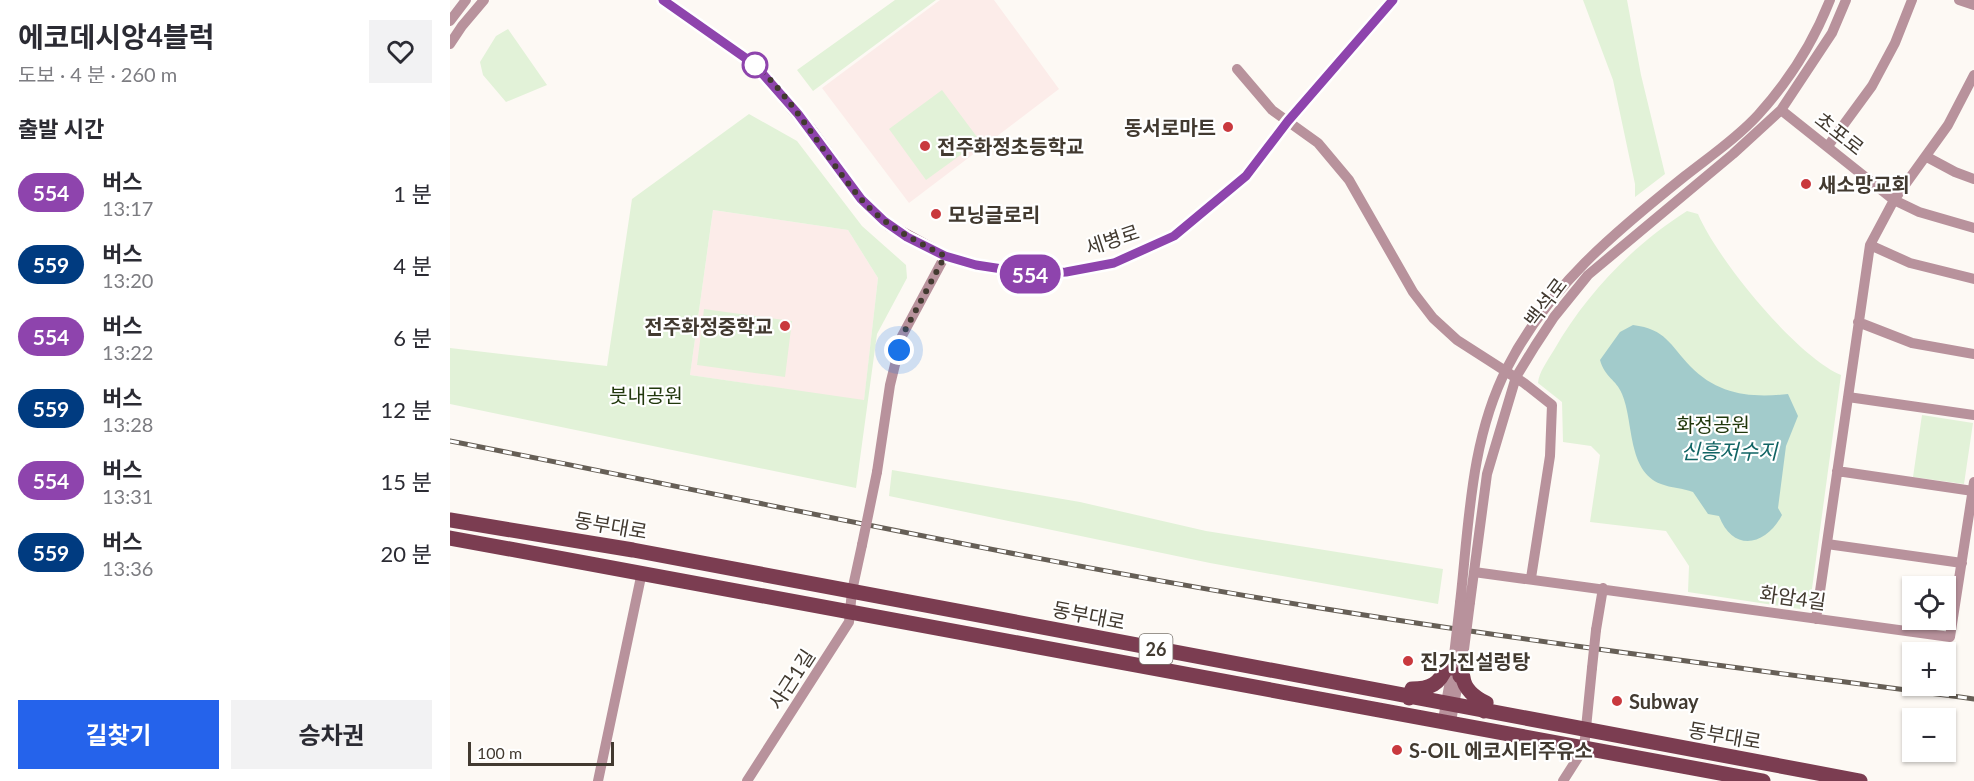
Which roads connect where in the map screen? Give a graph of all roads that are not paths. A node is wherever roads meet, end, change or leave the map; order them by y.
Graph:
1 (465, 0) edge
2 (484, 0) edge
3 (663, 0) edge
4 (1393, 0) edge
5 (1830, 0) edge
6 (1846, 0) edge
7 (1912, 0) edge
8 (1959, 0) edge
9 (1974, 5) edge
10 (450, 21) edge
11 (450, 44) edge
12 (1236, 69) dead end
13 (1974, 75) edge
14 (1971, 92) edge
15 (1781, 110) junction
16 (1288, 121) junction
17 (1828, 146) junction
18 (1927, 157) junction
19 (1974, 179) edge
20 (1894, 200) junction
21 (1974, 228) edge
22 (1870, 245) junction
23 (945, 256) junction
24 (1974, 279) edge
25 (1858, 322) junction
26 (1974, 354) edge
27 (1505, 371) junction
28 (1516, 377) junction
29 (1848, 397) junction
30 (1974, 415) edge
31 (1837, 471) junction
32 (1973, 486) edge
33 (450, 520) edge
34 (450, 538) edge
35 (1827, 544) junction
36 (1962, 563) junction
37 (642, 572) junction
38 (1474, 572) junction
39 (1531, 578) junction
40 (1603, 588) junction
41 (852, 591) junction
42 (1465, 603) junction
43 (852, 611) junction
44 (1816, 619) junction
45 (1457, 668) junction
46 (1409, 698) junction
47 (1450, 705) junction
48 (1484, 711) junction
49 (1447, 721) junction
50 (1588, 731) junction
51 (1584, 748) junction
52 (598, 781) edge
53 (747, 781) edge
54 (1563, 781) edge
55 (1763, 781) edge
56 (1860, 781) edge

1 - 10 street
2 - 11 street
3 - 23 street, 세병로
4 - 16 street, 세병로
5 - 27 street, 백석로
6 - 15 street, 백석로
7 - 17 street
8 - 9 street
12 - 16 street
13 - 14 street
14 - 18 street
15 - 17 street, 초포로
15 - 28 street, 백석로
16 - 23 street, 세병로
16 - 27 street
17 - 20 street, 초포로
18 - 19 street
18 - 20 street
20 - 21 street, 초포로
20 - 22 street
22 - 24 street
22 - 25 street
23 - 41 street, 사근1길, bridge
25 - 26 street
25 - 29 street
27 - 28 street
27 - 42 street, 백석로
28 - 38 street, 백석로
28 - 39 street
29 - 30 street
29 - 31 street
31 - 32 street
31 - 35 street
32 - 36 street, 화암4길
33 - 41 main road, 동부대로 / 26
34 - 37 main road, 동부대로 / 26
35 - 36 street
35 - 44 street
36 - 44 street, 화암4길
37 - 43 main road, 동부대로 / 26
37 - 52 street
38 - 39 street, 화암4길
38 - 42 street, 백석로
39 - 40 street, 화암4길
40 - 44 street, 화암4길
40 - 50 street, bridge
41 - 43 street, 사근1길
41 - 46 main road, 동부대로 / 26
42 - 45 street, 백석로, bridge
43 - 49 main road, 동부대로 / 26
43 - 53 street, 사근1길
45 - 46 main road
45 - 47 street, 백석로
45 - 48 main road
46 - 47 main road, 동부대로 / 26
47 - 48 main road, 동부대로 / 26
47 - 49 street, 백석로
48 - 50 main road, 동부대로 / 26
49 - 51 main road, 동부대로 / 26
50 - 51 street
50 - 56 main road, 동부대로 / 26
51 - 54 street
51 - 55 main road, 동부대로 / 26

